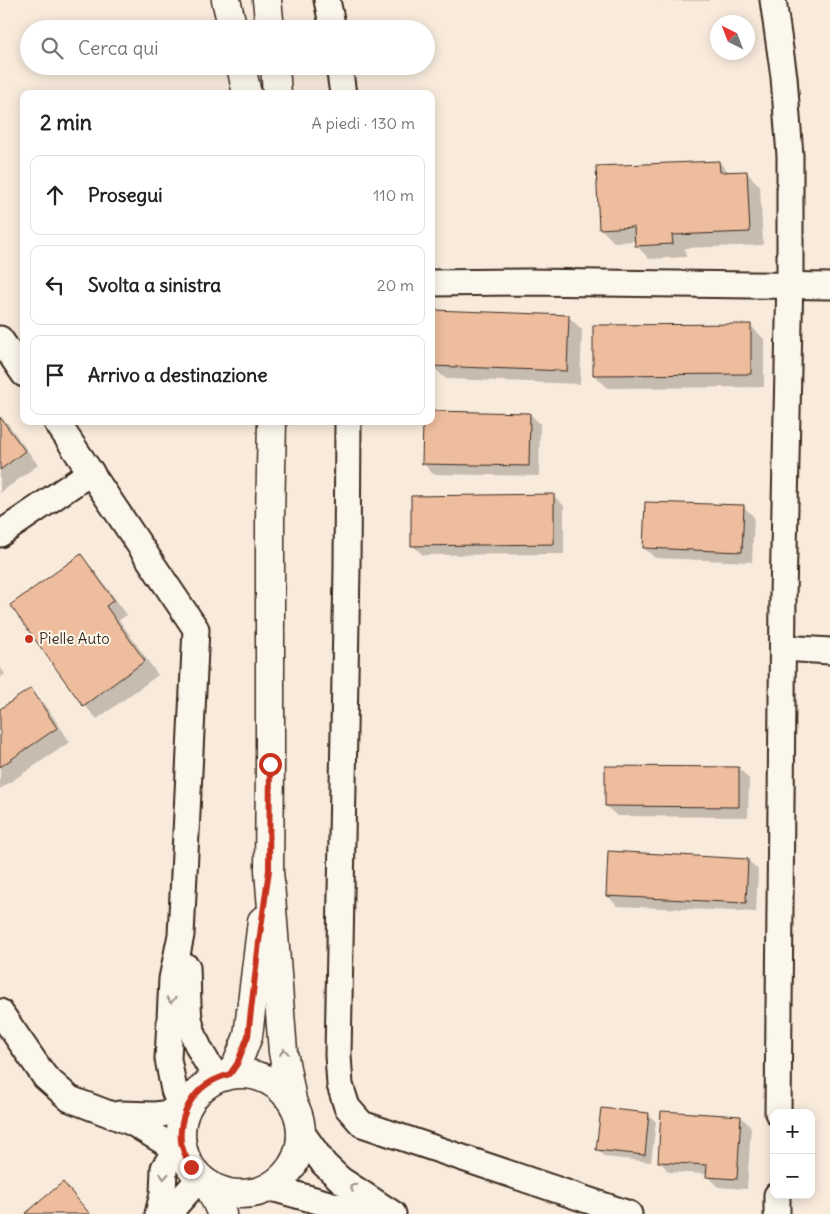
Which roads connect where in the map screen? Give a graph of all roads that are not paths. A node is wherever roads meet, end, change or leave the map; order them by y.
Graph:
1 (226, 0) edge
2 (267, 0) edge
3 (327, 0) edge
4 (773, 0) edge
5 (231, 20) edge
6 (269, 20) edge
7 (331, 20) edge
8 (243, 75) edge
9 (276, 75) edge
10 (340, 75) edge
11 (246, 90) edge
12 (277, 90) edge
13 (342, 90) edge
14 (435, 283) edge
15 (790, 286) junction
16 (830, 286) edge
17 (0, 339) edge
18 (20, 368) edge
19 (59, 425) edge
20 (272, 425) edge
21 (348, 425) edge
22 (91, 472) junction
23 (0, 534) edge
24 (783, 648) junction
25 (830, 651) edge
26 (269, 870) junction
27 (181, 935) junction
28 (0, 1012) edge
29 (224, 1076) junction
30 (292, 1100) junction
31 (778, 1109) edge
32 (110, 1113) junction
33 (182, 1131) junction
34 (302, 1133) junction
35 (204, 1181) junction
36 (268, 1187) junction
37 (777, 1199) edge
38 (158, 1214) edge
39 (172, 1214) edge
40 (222, 1214) edge
41 (262, 1214) edge
42 (365, 1214) edge
43 (394, 1214) edge
44 (629, 1214) edge
45 (777, 1214) edge

1 - 5 main road
2 - 6 main road
3 - 7 street
4 - 15 street
8 - 11 main road
9 - 12 main road
10 - 13 street
14 - 15 street
15 - 16 street
15 - 24 street
17 - 18 street
19 - 22 street
20 - 26 main road
21 - 44 street
22 - 23 street
22 - 27 street
24 - 25 street
24 - 31 street
26 - 29 main road
30 -> 26 main road
27 - 29 street
27 -> 33 street
28 - 32 street
29 - 30 main road
29 - 33 main road
30 - 34 main road
32 - 33 street
32 - 33 street
33 - 35 main road
33 -> 38 street
34 - 36 main road
43 -> 34 street
35 - 36 main road
35 - 39 street
35 - 40 main road
36 - 41 main road
36 - 42 street
37 - 45 street

